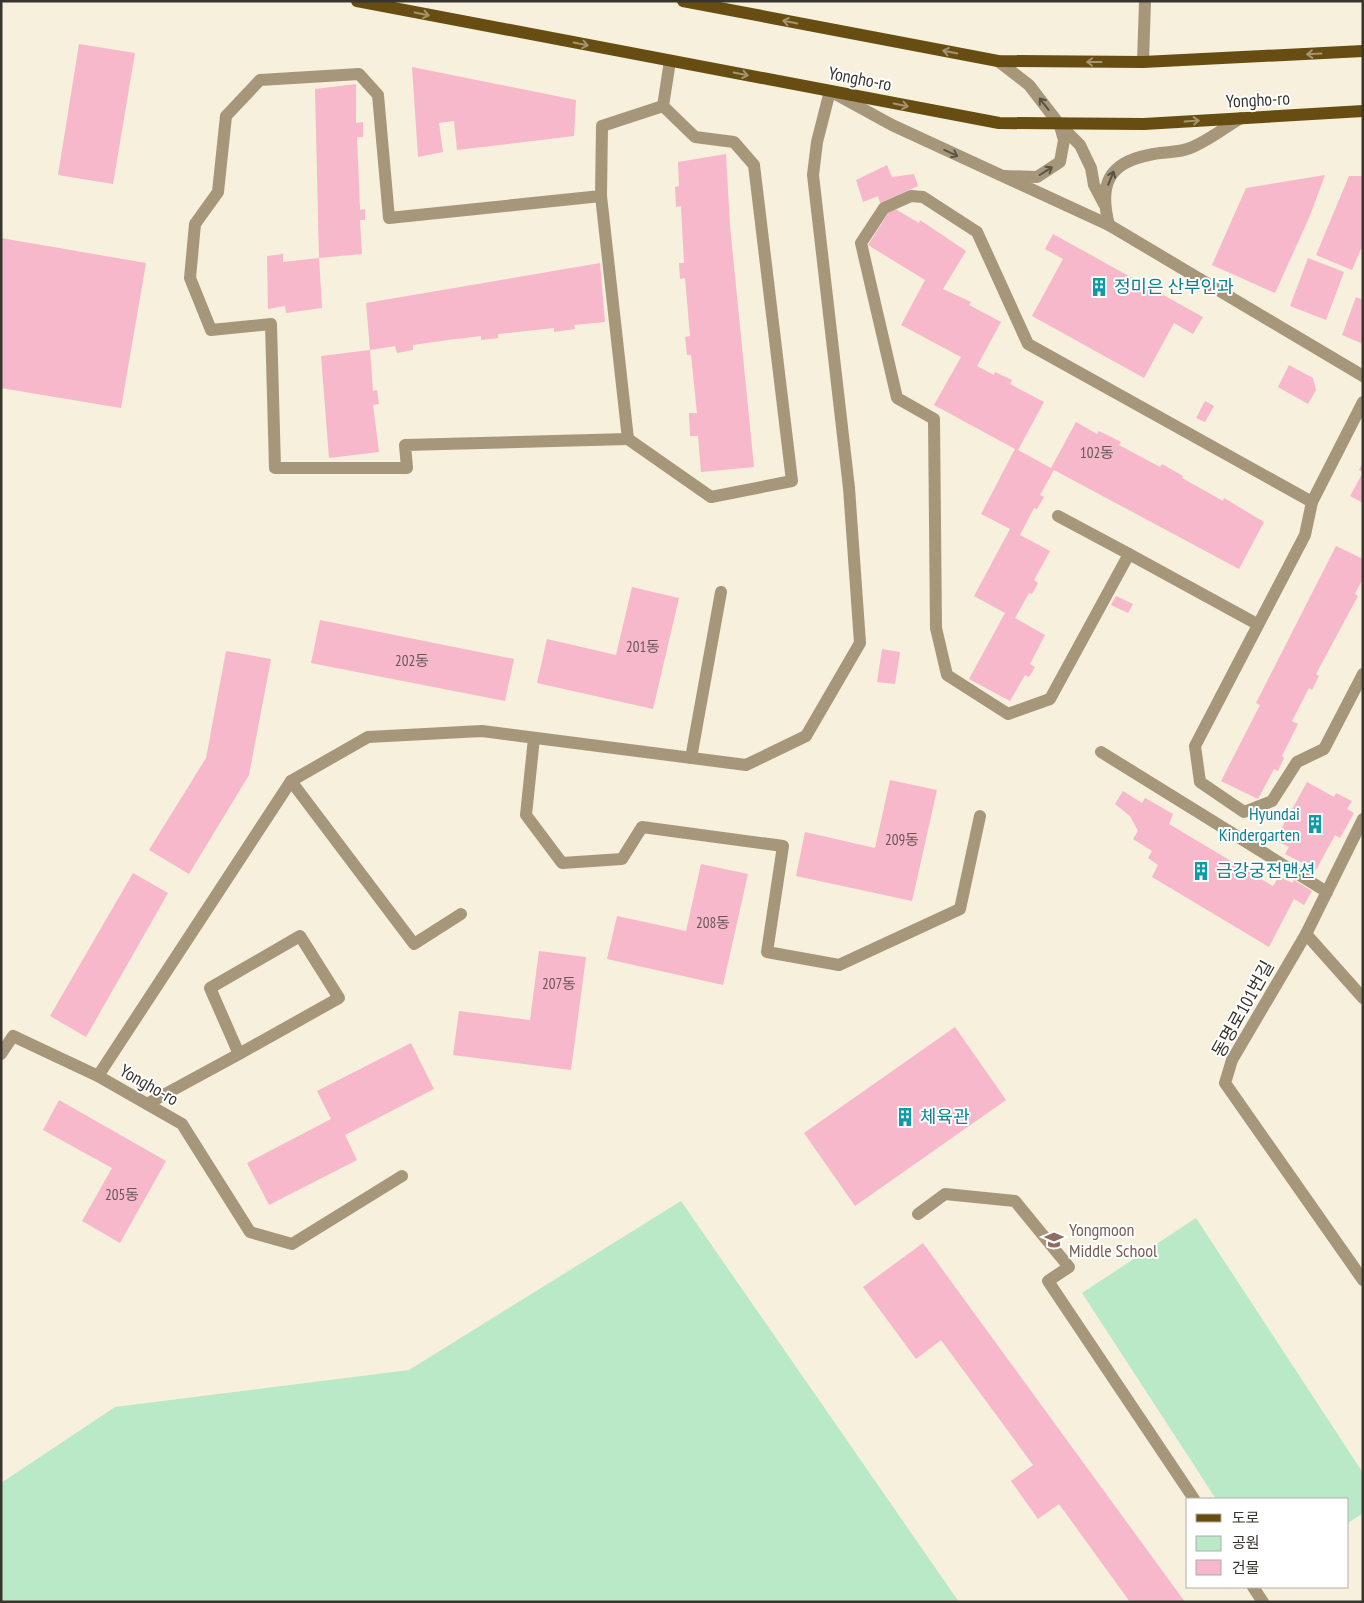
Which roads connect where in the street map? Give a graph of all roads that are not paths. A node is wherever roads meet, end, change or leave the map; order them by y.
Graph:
1 (356, 1) edge
2 (683, 1) edge
3 (1146, 1) edge
4 (1363, 50) edge
5 (670, 61) junction
6 (998, 61) junction
7 (1143, 62) junction
8 (830, 91) junction
9 (663, 106) junction
10 (1363, 111) edge
11 (1241, 118) junction
12 (1059, 124) junction
13 (999, 176) junction
14 (601, 196) junction
15 (1104, 204) junction
16 (1109, 225) junction
17 (1363, 376) edge
18 (1363, 402) edge
19 (628, 439) junction
20 (1312, 502) junction
21 (1058, 516) dead end
22 (1129, 554) junction
23 (721, 592) dead end
24 (1256, 624) junction
25 (1363, 674) edge
26 (534, 738) junction
27 (1101, 752) dead end
28 (691, 758) junction
29 (291, 781) junction
30 (980, 816) dead end
31 (1363, 819) edge
32 (1327, 892) junction
33 (461, 914) dead end
34 (1306, 934) junction
35 (1363, 998) edge
36 (1, 1054) edge
37 (239, 1054) junction
38 (98, 1076) junction
39 (147, 1104) junction
40 (402, 1176) dead end
41 (918, 1214) dead end
42 (1363, 1280) edge
43 (1193, 1498) edge
44 (1254, 1588) edge
45 (1263, 1602) edge

1 -> 5 main road, Yongho-ro
6 -> 2 main road
3 - 7 street
4 -> 7 main road
5 -> 8 main road, Yongho-ro
5 - 9 street
7 -> 6 main road
12 -> 6 street
8 -> 12 main road, Yongho-ro
8 -> 13 street
8 - 28 street
9 - 14 street
9 - 19 street
10 - 11 main road, Yongho-ro
12 -> 11 main road, Yongho-ro
15 -> 11 street
13 -> 12 street
12 - 15 street
13 - 16 street
14 - 19 street
14 - 19 street
15 - 16 street
16 - 17 street
18 - 20 street
20 - 22 street
20 - 24 street
21 - 22 street
22 - 24 street
23 - 28 street
24 - 25 street
26 - 28 street
26 - 29 street
26 - 30 street
27 - 32 street
29 - 33 street
29 - 38 street
31 - 32 street, 동명로101번길
32 - 34 street, 동명로101번길
34 - 35 street
34 - 42 street, 동명로101번길
36 - 38 street, Yongho-ro
37 - 37 street
37 - 39 street
38 - 39 street, Yongho-ro
39 - 40 street, Yongho-ro
41 - 43 street
44 - 45 street

